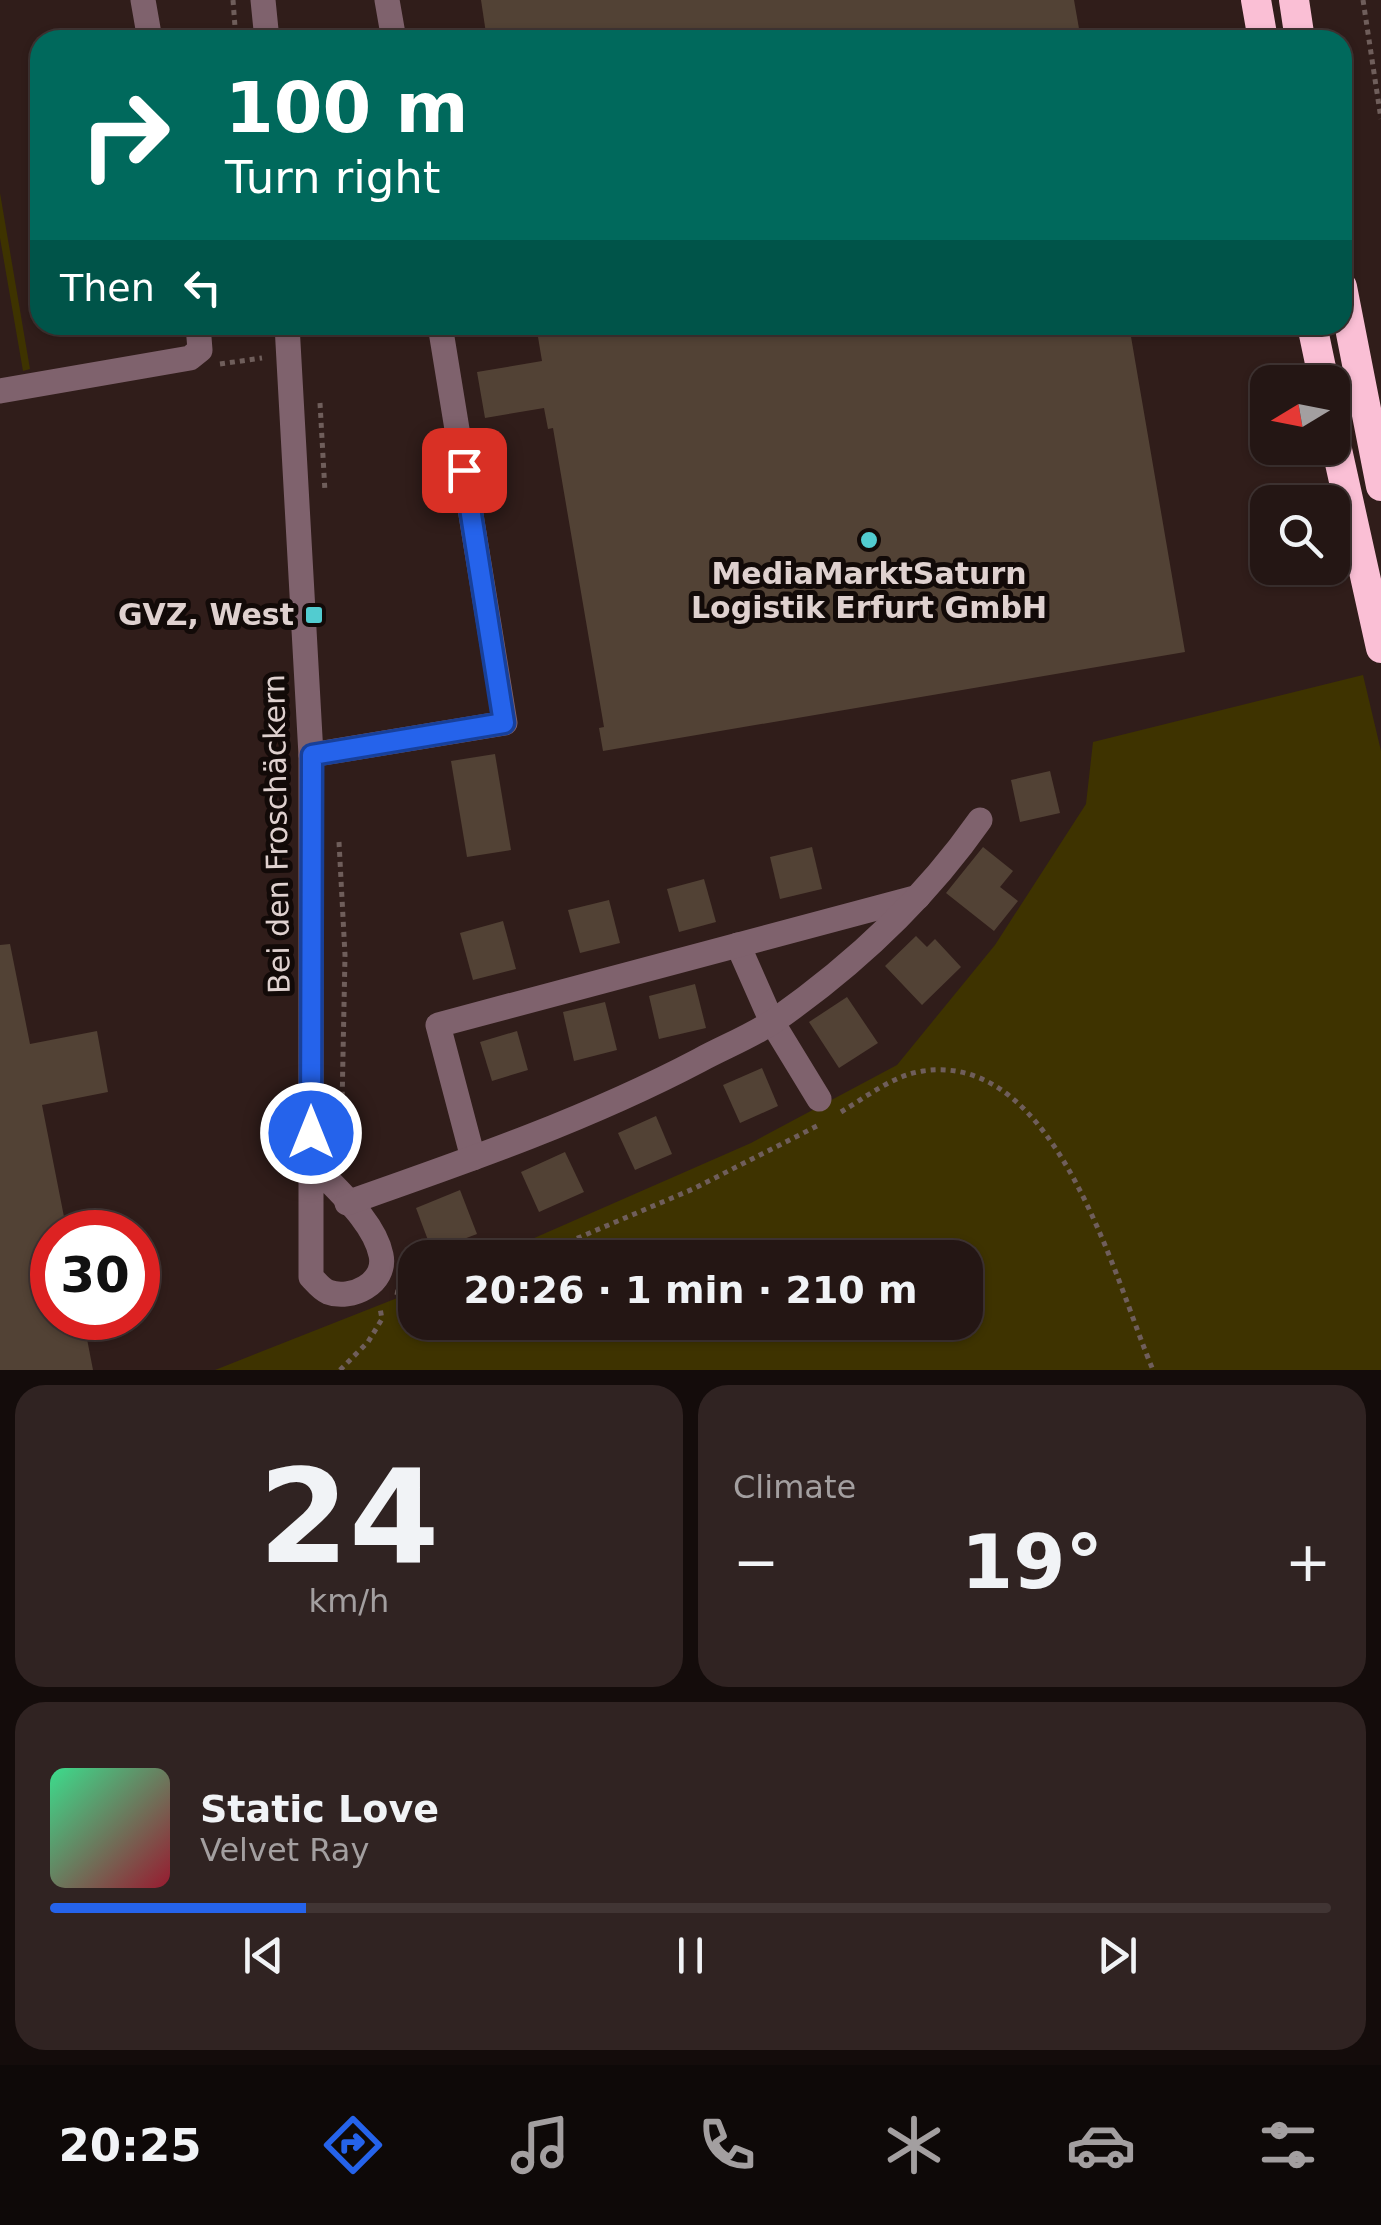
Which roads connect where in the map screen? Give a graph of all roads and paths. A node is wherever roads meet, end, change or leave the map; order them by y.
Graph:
1 (143, 0) edge
2 (233, 0) edge
3 (264, 0) edge
4 (387, 0) edge
5 (1256, 0) edge
6 (1294, 0) edge
7 (1363, 0) edge
8 (148, 30) edge
9 (235, 30) edge
10 (266, 30) edge
11 (392, 30) edge
12 (1261, 30) edge
13 (1298, 30) edge
14 (1381, 119) edge
15 (199, 335) edge
16 (289, 335) edge
17 (442, 335) edge
18 (1314, 335) edge
19 (1352, 335) edge
20 (260, 341) dead end
21 (262, 358) dead end
22 (1320, 365) edge
23 (0, 391) edge
24 (1340, 465) edge
25 (1381, 486) edge
26 (1381, 648) edge
27 (282, 714) dead end
28 (312, 755) junction
29 (980, 820) dead end
30 (283, 864) dead end
31 (920, 897) junction
32 (738, 945) junction
33 (772, 1022) junction
34 (819, 1099) dead end
35 (473, 1158) junction
36 (311, 1162) junction
37 (348, 1203) junction
38 (571, 1240) edge
39 (375, 1280) junction
40 (340, 1370) edge
41 (1153, 1370) edge

1 - 8 street
2 - 9 path
3 - 10 street
4 - 11 street
5 - 12 highway
6 - 13 highway
7 - 14 path
15 - 23 street
16 - 28 street, Bei den Froschäckern
17 - 28 street
18 - 22 highway
19 - 25 highway
20 - 21 path
24 - 26 highway
27 - 30 path
28 - 36 street, Bei den Froschäckern
29 - 31 street
31 - 32 street
31 - 33 street
32 - 33 street
32 - 35 street
33 - 34 street
33 - 35 street
35 - 37 street
36 - 37 street
36 - 39 street, Bei den Froschäckern
37 - 39 street
38 - 41 path
39 - 40 path

